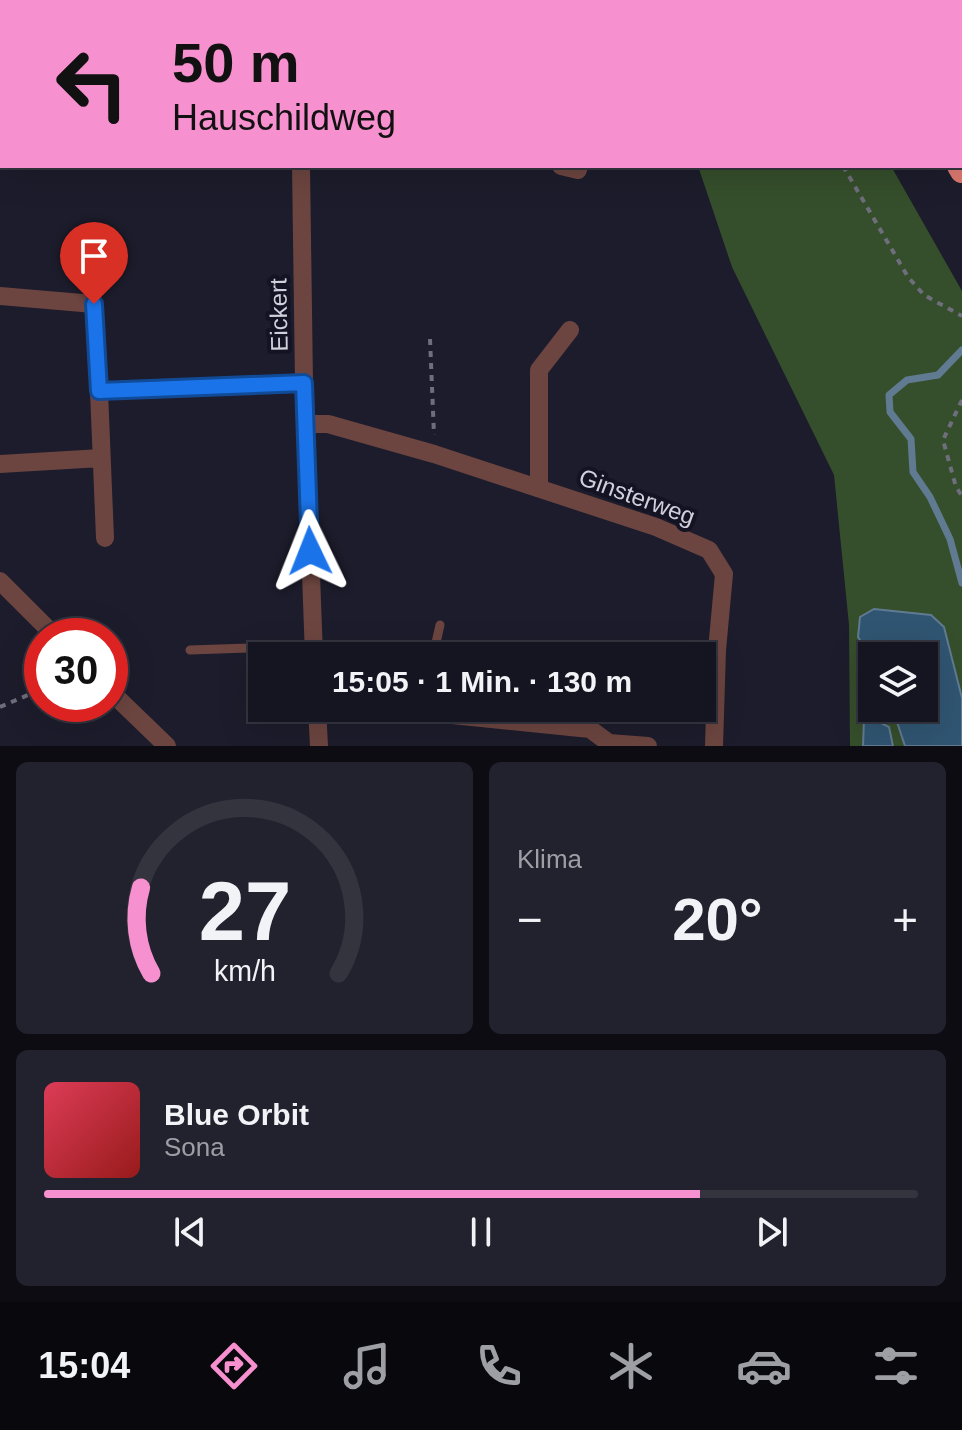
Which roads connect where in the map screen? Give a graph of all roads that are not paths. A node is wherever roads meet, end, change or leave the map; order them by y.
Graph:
1 (301, 168) edge
2 (0, 296) edge
3 (570, 330) dead end
4 (304, 383) junction
5 (99, 391) junction
6 (305, 424) junction
7 (101, 458) junction
8 (0, 464) edge
9 (539, 487) junction
10 (105, 538) dead end
11 (0, 581) edge
12 (37, 618) edge
13 (440, 625) dead end
14 (314, 642) edge
15 (436, 642) edge
16 (190, 650) dead end
17 (248, 650) edge
18 (128, 708) edge
19 (318, 722) edge
20 (528, 722) edge
21 (609, 744) edge
22 (167, 746) edge
23 (319, 746) edge
24 (648, 746) edge
25 (714, 746) edge

1 - 4 street, Eickert
2 - 5 street
3 - 9 street, Ginsterweg
4 - 5 street
4 - 6 street, Eickert
5 - 7 street
6 - 9 street, Ginsterweg
6 - 14 street, Eickert
7 - 8 street
7 - 10 street
9 - 25 street, Ginsterweg
11 - 12 street
13 - 15 lane
16 - 17 lane
18 - 22 street
19 - 23 street
20 - 21 street
21 - 24 street

